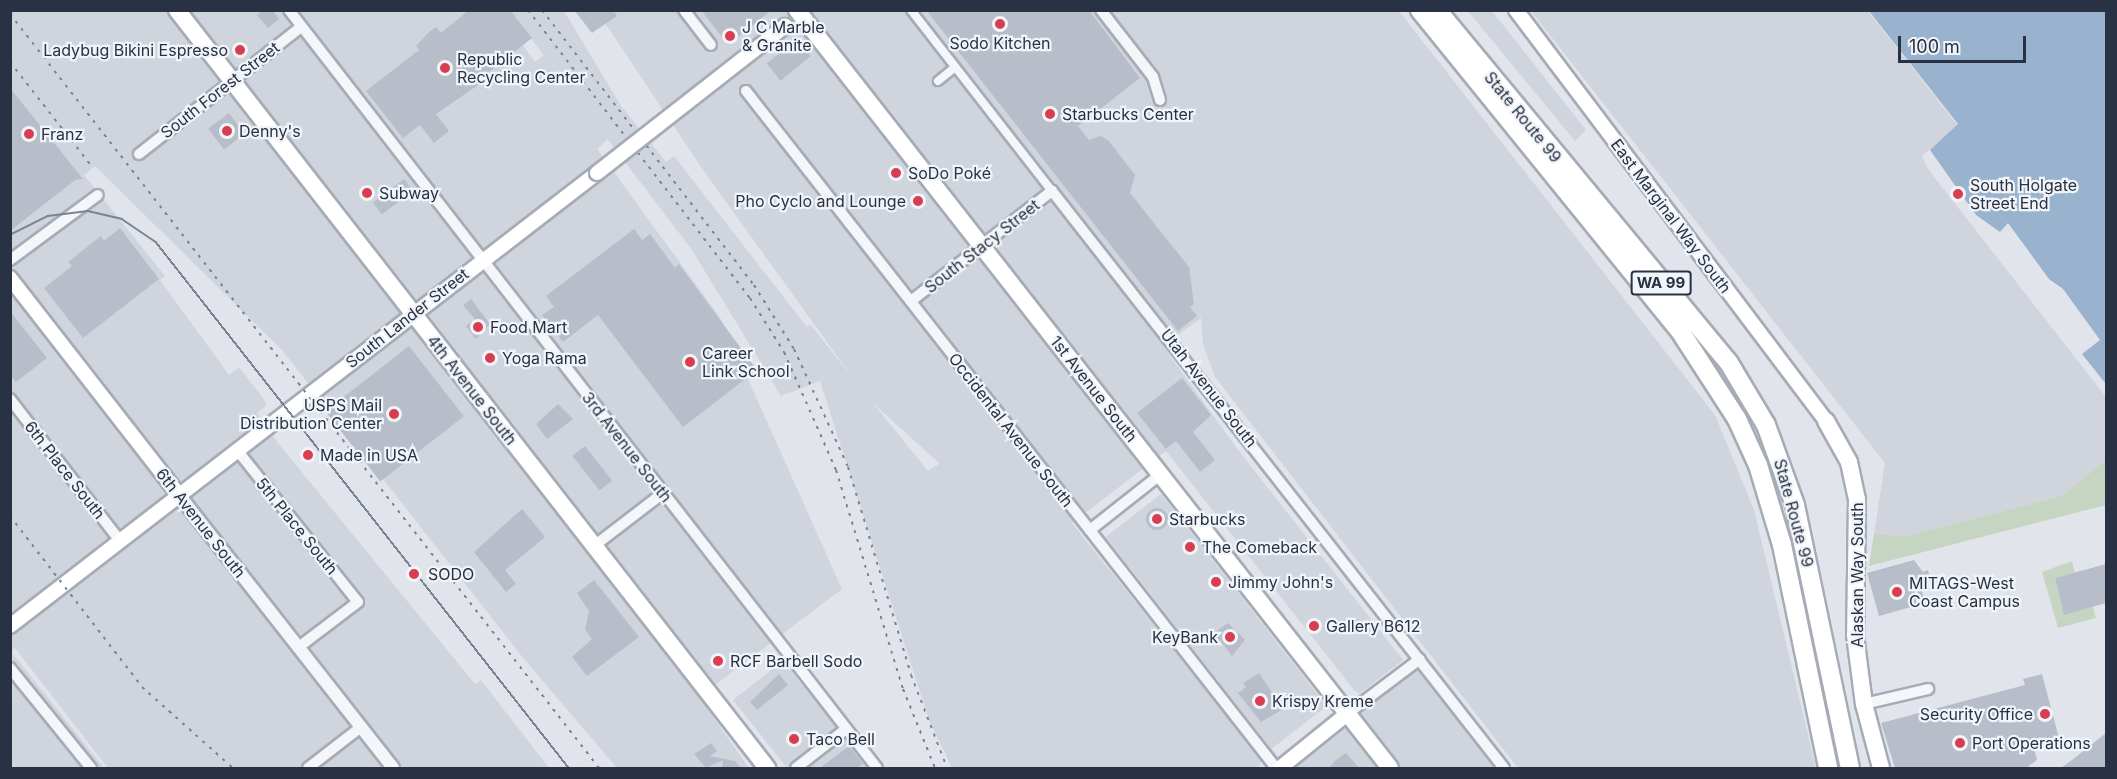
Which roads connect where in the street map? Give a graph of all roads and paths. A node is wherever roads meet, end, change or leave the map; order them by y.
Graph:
1 (177, 10) edge
2 (289, 10) edge
3 (684, 10) edge
4 (911, 10) edge
5 (1101, 10) edge
6 (1420, 10) edge
7 (1437, 10) edge
8 (1516, 10) edge
9 (801, 12) edge
10 (301, 27) junction
11 (711, 45) dead end
12 (955, 67) junction
13 (232, 81) junction
14 (938, 81) dead end
15 (746, 91) dead end
16 (1160, 100) dead end
17 (139, 154) dead end
18 (1052, 191) junction
19 (98, 195) dead end
20 (982, 246) junction
21 (10, 260) edge
22 (483, 260) junction
23 (10, 278) edge
24 (911, 301) junction
25 (413, 314) junction
26 (10, 399) edge
27 (1826, 421) joint
28 (237, 450) junction
29 (1161, 474) junction
30 (663, 493) junction
31 (179, 495) junction
32 (1089, 530) junction
33 (120, 541) junction
34 (594, 546) junction
35 (10, 626) edge
36 (299, 647) junction
37 (1420, 659) junction
38 (10, 668) edge
39 (1928, 689) dead end
40 (1864, 704) junction
41 (1347, 714) junction
42 (361, 727) junction
43 (846, 729) junction
44 (91, 768) edge
45 (308, 768) edge
46 (393, 768) edge
47 (767, 768) edge
48 (796, 768) edge
49 (877, 768) edge
50 (1278, 768) edge
51 (1390, 768) edge
52 (1504, 768) edge
53 (1828, 768) edge
54 (1850, 768) edge
55 (1881, 768) edge

1 - 13 main road, 4th Avenue South
2 - 10 street, 3rd Avenue South
3 - 11 street
4 - 12 street, Utah Avenue South
5 - 16 street
6 - 53 highway, State Route 99 / WA 99
7 - 54 highway, State Route 99 / WA 99
8 - 27 main road, East Marginal Way South
9 - 20 main road, 1st Avenue South
9 - 22 main road, South Lander Street, bridge
10 - 13 street, South Forest Street
10 - 22 street, 3rd Avenue South
12 - 14 street
12 - 18 street, Utah Avenue South
13 - 17 street, South Forest Street
13 - 25 main road, 4th Avenue South
15 - 24 street, Occidental Avenue South
18 - 20 street, South Stacy Street
18 - 37 street, Utah Avenue South
19 - 21 street
20 - 24 street, South Stacy Street
20 - 29 main road, 1st Avenue South
22 - 25 main road, South Lander Street
22 - 30 street, 3rd Avenue South
23 - 31 main road, 6th Avenue South
24 - 32 street, Occidental Avenue South
25 - 28 main road, South Lander Street
25 - 34 main road, 4th Avenue South
26 - 33 street, 6th Place South
27 - 40 main road, Alaskan Way South
28 - 31 main road, South Lander Street
28 - 36 street, 5th Place South
29 - 32 street
29 - 41 main road, 1st Avenue South
30 - 34 street
30 - 43 street, 3rd Avenue South
31 - 33 main road, South Lander Street
31 - 36 street, 6th Avenue South
32 - 50 street, Occidental Avenue South
33 - 35 main road, South Lander Street
34 - 47 main road, 4th Avenue South
36 - 42 street, 6th Avenue South
37 - 41 street
37 - 52 street, Utah Avenue South
38 - 44 street
39 - 40 street
40 - 55 main road, Alaskan Way South
41 - 50 main road
41 - 51 main road, 1st Avenue South
42 - 45 street
42 - 46 street, 6th Avenue South
43 - 48 street
43 - 49 street, 3rd Avenue South

